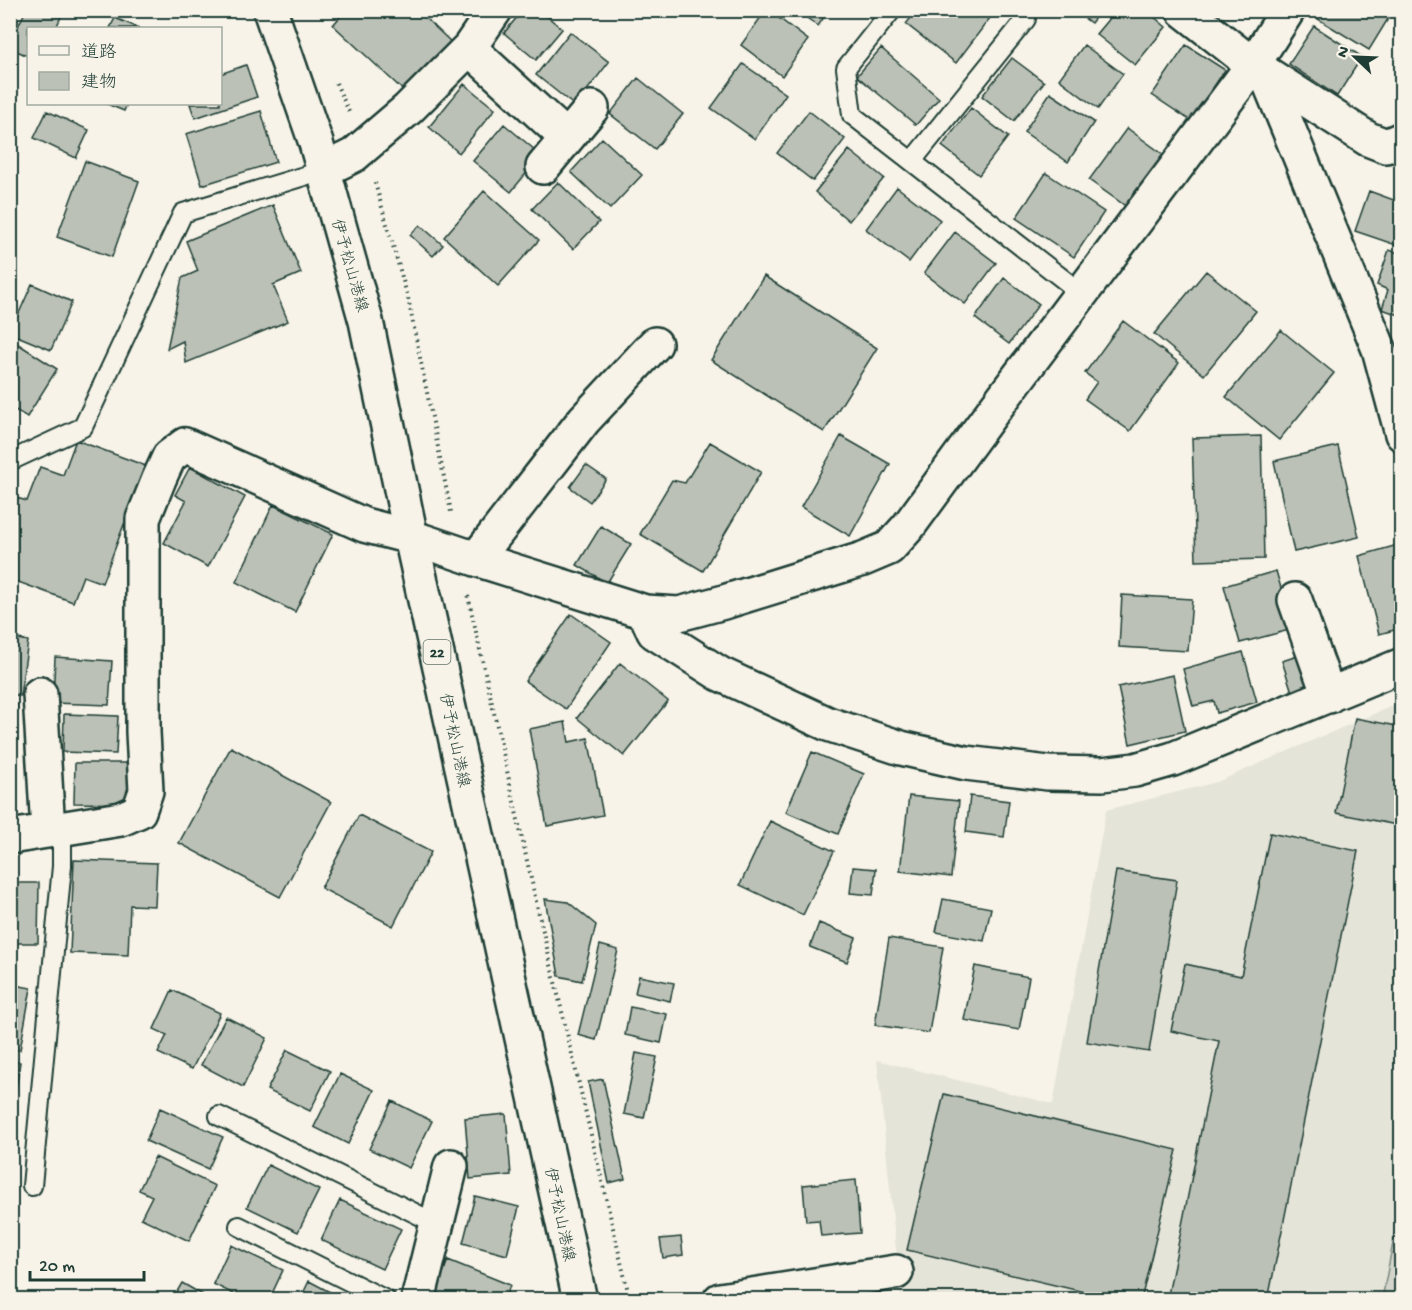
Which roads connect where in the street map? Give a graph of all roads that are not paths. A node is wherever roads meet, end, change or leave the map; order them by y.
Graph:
1 (270, 10) edge
2 (495, 10) edge
3 (892, 10) edge
4 (1025, 10) edge
5 (1184, 10) edge
6 (1288, 10) edge
7 (469, 48) junction
8 (1260, 70) junction
9 (592, 108) dead end
10 (567, 138) junction
11 (1396, 151) edge
12 (912, 161) junction
13 (543, 167) dead end
14 (324, 170) junction
15 (1081, 293) junction
16 (655, 344) dead end
17 (1390, 350) edge
18 (1401, 434) edge
19 (10, 461) edge
20 (411, 537) junction
21 (468, 556) junction
22 (1295, 600) dead end
23 (645, 612) junction
24 (1401, 665) edge
25 (40, 694) dead end
26 (1329, 696) junction
27 (55, 830) junction
28 (10, 837) edge
29 (219, 1116) dead end
30 (451, 1166) dead end
31 (32, 1186) dead end
32 (437, 1224) junction
33 (239, 1226) dead end
34 (896, 1272) dead end
35 (818, 1292) edge
36 (386, 1299) edge
37 (418, 1299) edge
38 (579, 1299) edge
39 (720, 1299) edge

1 - 14 street, 伊予松山港線 / 22
2 - 7 street
3 - 12 lane
4 - 12 lane
5 - 8 street
6 - 8 street
7 - 10 street
7 - 14 street
8 - 11 street
8 - 15 street
8 - 17 street
9 - 10 street
10 - 13 street
12 - 15 lane
14 - 19 lane
14 - 20 street, 伊予松山港線 / 22
15 - 23 street
16 - 21 street
17 - 18 street
20 - 21 street
20 - 27 street
20 - 38 street, 伊予松山港線 / 22
21 - 23 street
22 - 26 street
23 - 26 street
24 - 26 street
25 - 27 street
27 - 28 street
27 - 31 lane
29 - 32 lane
30 - 32 street
32 - 37 street
33 - 36 lane
34 - 35 street
35 - 39 street

